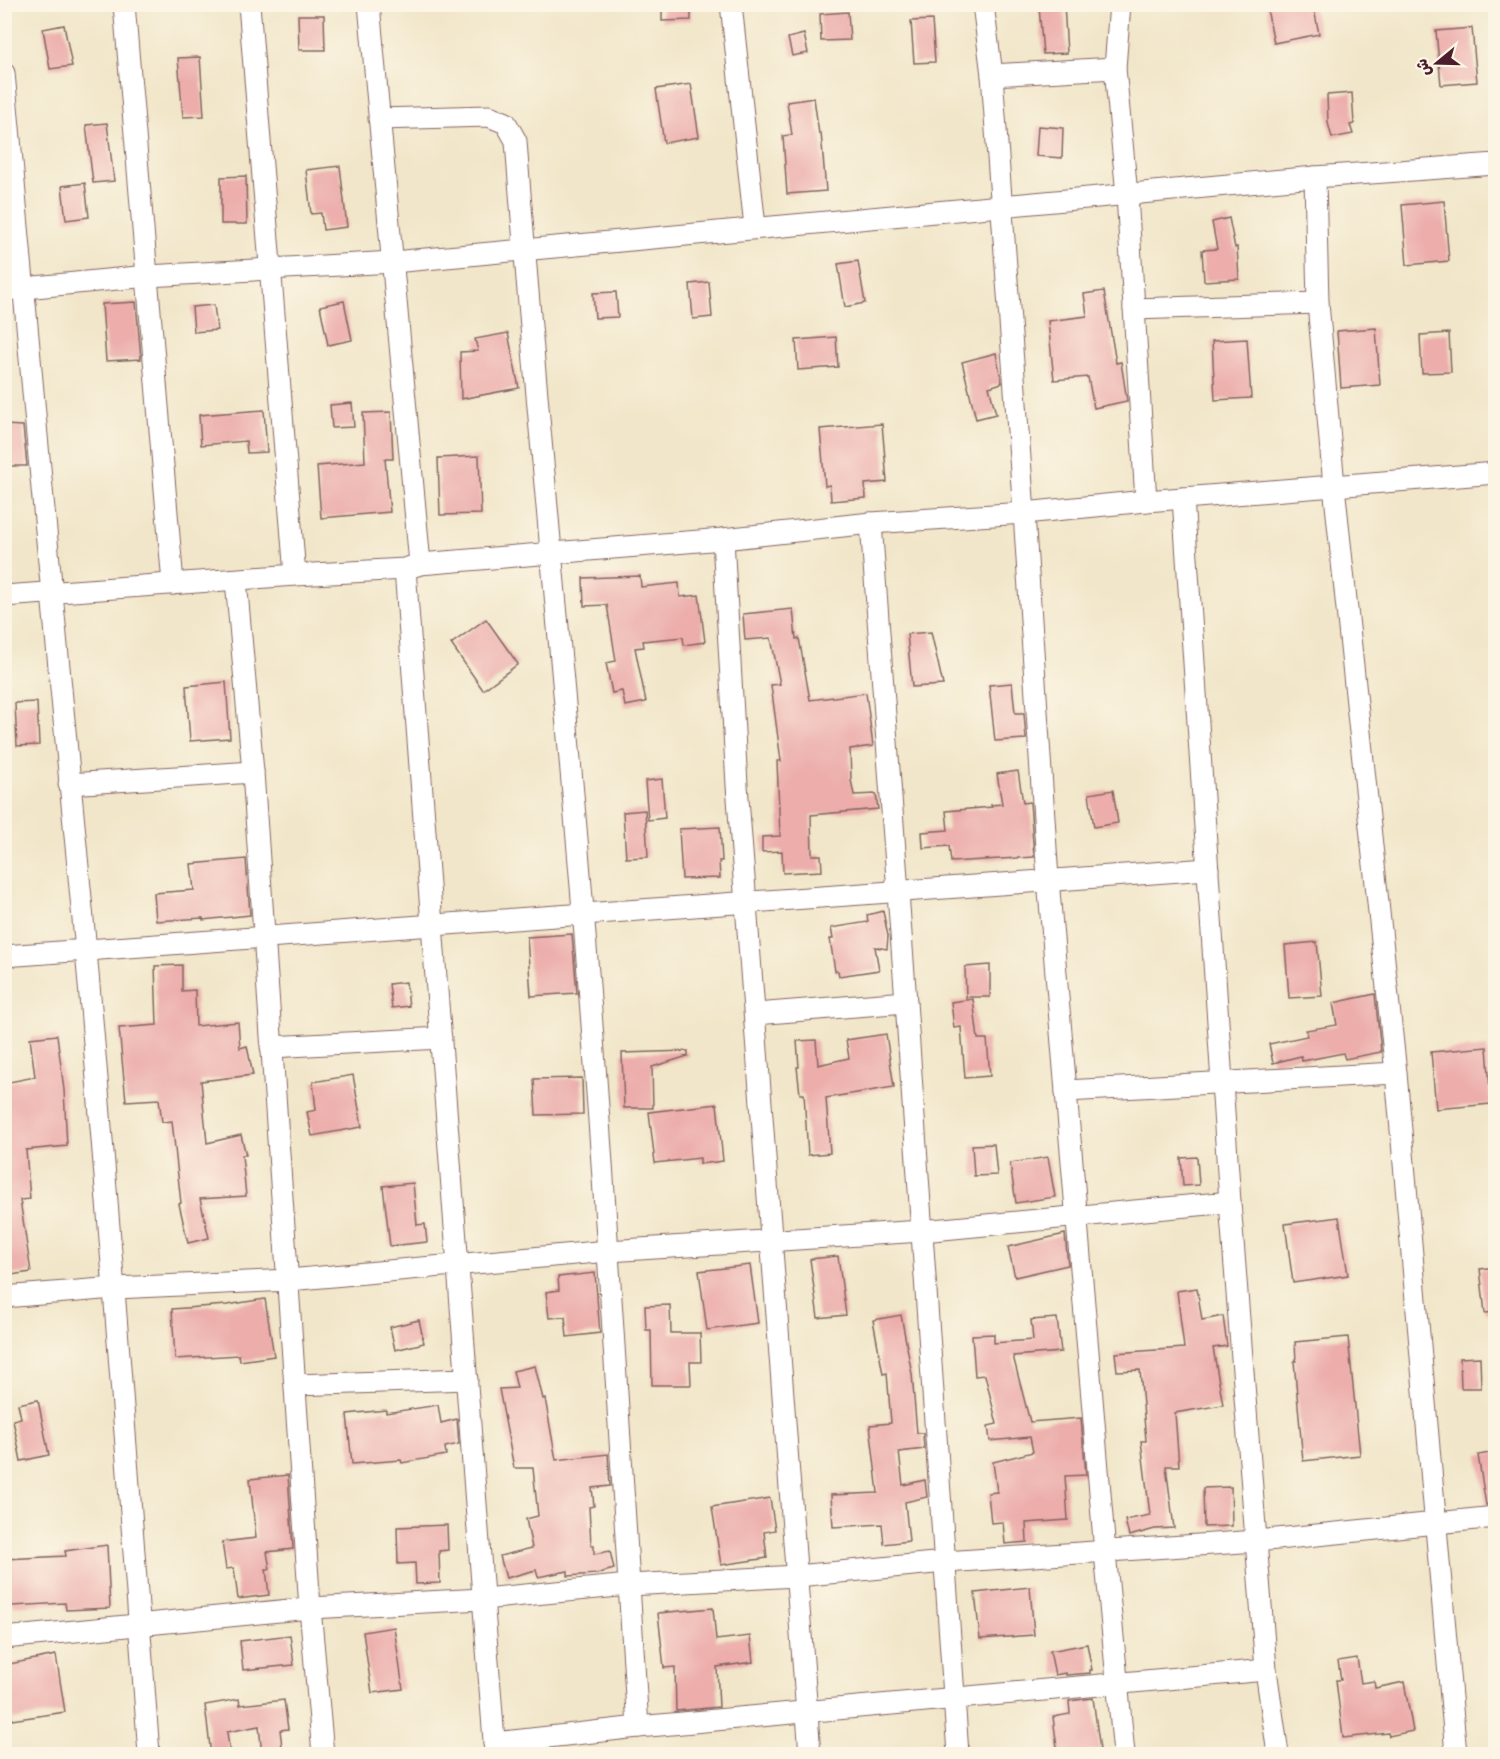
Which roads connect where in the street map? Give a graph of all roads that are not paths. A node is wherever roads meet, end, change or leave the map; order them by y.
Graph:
1 (124, 4) edge
2 (249, 4) edge
3 (369, 4) edge
4 (731, 4) edge
5 (983, 4) edge
6 (1119, 4) edge
7 (1114, 68) junction
8 (4, 73) edge
9 (992, 75) junction
10 (379, 119) junction
11 (1496, 164) edge
12 (1315, 177) junction
13 (1126, 195) junction
14 (1002, 207) junction
15 (755, 227) junction
16 (524, 251) junction
17 (393, 262) junction
18 (271, 270) junction
19 (148, 276) junction
20 (14, 289) edge
21 (1318, 303) junction
22 (1134, 309) junction
23 (1496, 474) edge
24 (1334, 486) junction
25 (1182, 498) junction
26 (1146, 501) junction
27 (1024, 513) junction
28 (871, 523) junction
29 (723, 539) junction
30 (550, 553) junction
31 (412, 566) junction
32 (295, 575) junction
33 (236, 580) junction
34 (173, 584) junction
35 (52, 593) junction
36 (4, 596) edge
37 (253, 772) junction
38 (69, 784) junction
39 (1208, 869) junction
40 (1048, 879) junction
41 (898, 892) junction
42 (746, 904) junction
43 (583, 913) junction
44 (434, 926) junction
45 (263, 937) junction
46 (86, 951) junction
47 (4, 956) edge
48 (906, 1002) junction
49 (755, 1014) junction
50 (441, 1038) junction
51 (271, 1047) junction
52 (1396, 1073) junction
53 (1223, 1082) junction
54 (1066, 1091) junction
55 (1230, 1202) junction
56 (1076, 1216) junction
57 (922, 1231) junction
58 (772, 1241) junction
59 (608, 1251) junction
60 (459, 1266) junction
61 (289, 1280) junction
62 (115, 1288) junction
63 (4, 1297) edge
64 (467, 1379) junction
65 (296, 1385) junction
66 (1496, 1517) edge
67 (1437, 1523) junction
68 (1257, 1541) junction
69 (1105, 1552) junction
70 (945, 1562) junction
71 (797, 1576) junction
72 (629, 1585) junction
73 (483, 1599) junction
74 (310, 1608) junction
75 (139, 1625) junction
76 (4, 1638) edge
77 (1266, 1671) junction
78 (1118, 1682) junction
79 (954, 1697) junction
80 (807, 1713) junction
81 (638, 1727) junction
82 (495, 1749) edge
83 (149, 1755) edge
84 (323, 1755) edge
85 (810, 1755) edge
86 (958, 1755) edge
87 (1124, 1755) edge
88 (1278, 1755) edge
89 (1456, 1755) edge

1 - 19 street
2 - 18 street
3 - 10 street
4 - 15 street
5 - 9 street
6 - 7 street
7 - 9 street
7 - 13 street
8 - 20 street
9 - 14 street
10 - 16 street
10 - 17 street
11 - 12 street
12 - 13 street
12 - 21 street
13 - 14 street
13 - 22 street
14 - 15 street
14 - 27 street
15 - 16 street
16 - 17 street
16 - 30 street
17 - 18 street
17 - 31 street
18 - 19 street
18 - 32 street
19 - 20 street
19 - 34 street
20 - 35 street
21 - 22 street
21 - 24 street
22 - 26 street
23 - 24 street
24 - 25 street
24 - 52 street
25 - 26 street
25 - 39 street
26 - 27 street
27 - 28 street
27 - 40 street
28 - 29 street
28 - 41 street
29 - 30 street
29 - 42 street
30 - 31 street
30 - 43 street
31 - 32 street
31 - 44 street
32 - 33 street
33 - 34 street
33 - 37 street
34 - 35 street
35 - 36 street
35 - 38 street
37 - 38 street
37 - 45 street
38 - 46 street
39 - 40 street
39 - 53 street
40 - 41 street
40 - 54 street
41 - 42 street
41 - 48 street
42 - 43 street
42 - 49 street
43 - 44 street
43 - 59 street
44 - 45 street
44 - 50 street
45 - 46 street
45 - 51 street
46 - 47 street
46 - 62 street
48 - 49 street
48 - 57 street
49 - 58 street
50 - 51 street
50 - 60 street
51 - 61 street
52 - 53 street
52 - 67 street
53 - 54 street
53 - 55 street
54 - 56 street
55 - 56 street
55 - 68 street
56 - 57 street
56 - 69 street
57 - 58 street
57 - 70 street
58 - 59 street
58 - 71 street
59 - 60 street
59 - 72 street
60 - 61 street
60 - 64 street
61 - 62 street
61 - 65 street
62 - 63 street
62 - 75 street
64 - 65 street
64 - 73 street
65 - 74 street
66 - 67 street
67 - 68 street
67 - 89 street
68 - 69 street
68 - 77 street
69 - 70 street
69 - 78 street
70 - 71 street
70 - 79 street
71 - 72 street
71 - 80 street
72 - 73 street
72 - 81 street
73 - 74 street
73 - 82 street
74 - 75 street
74 - 84 street
75 - 76 street
75 - 83 street
77 - 78 street
77 - 88 street
78 - 79 street
78 - 87 street
79 - 80 street
79 - 86 street
80 - 81 street
80 - 85 street
81 - 82 street

